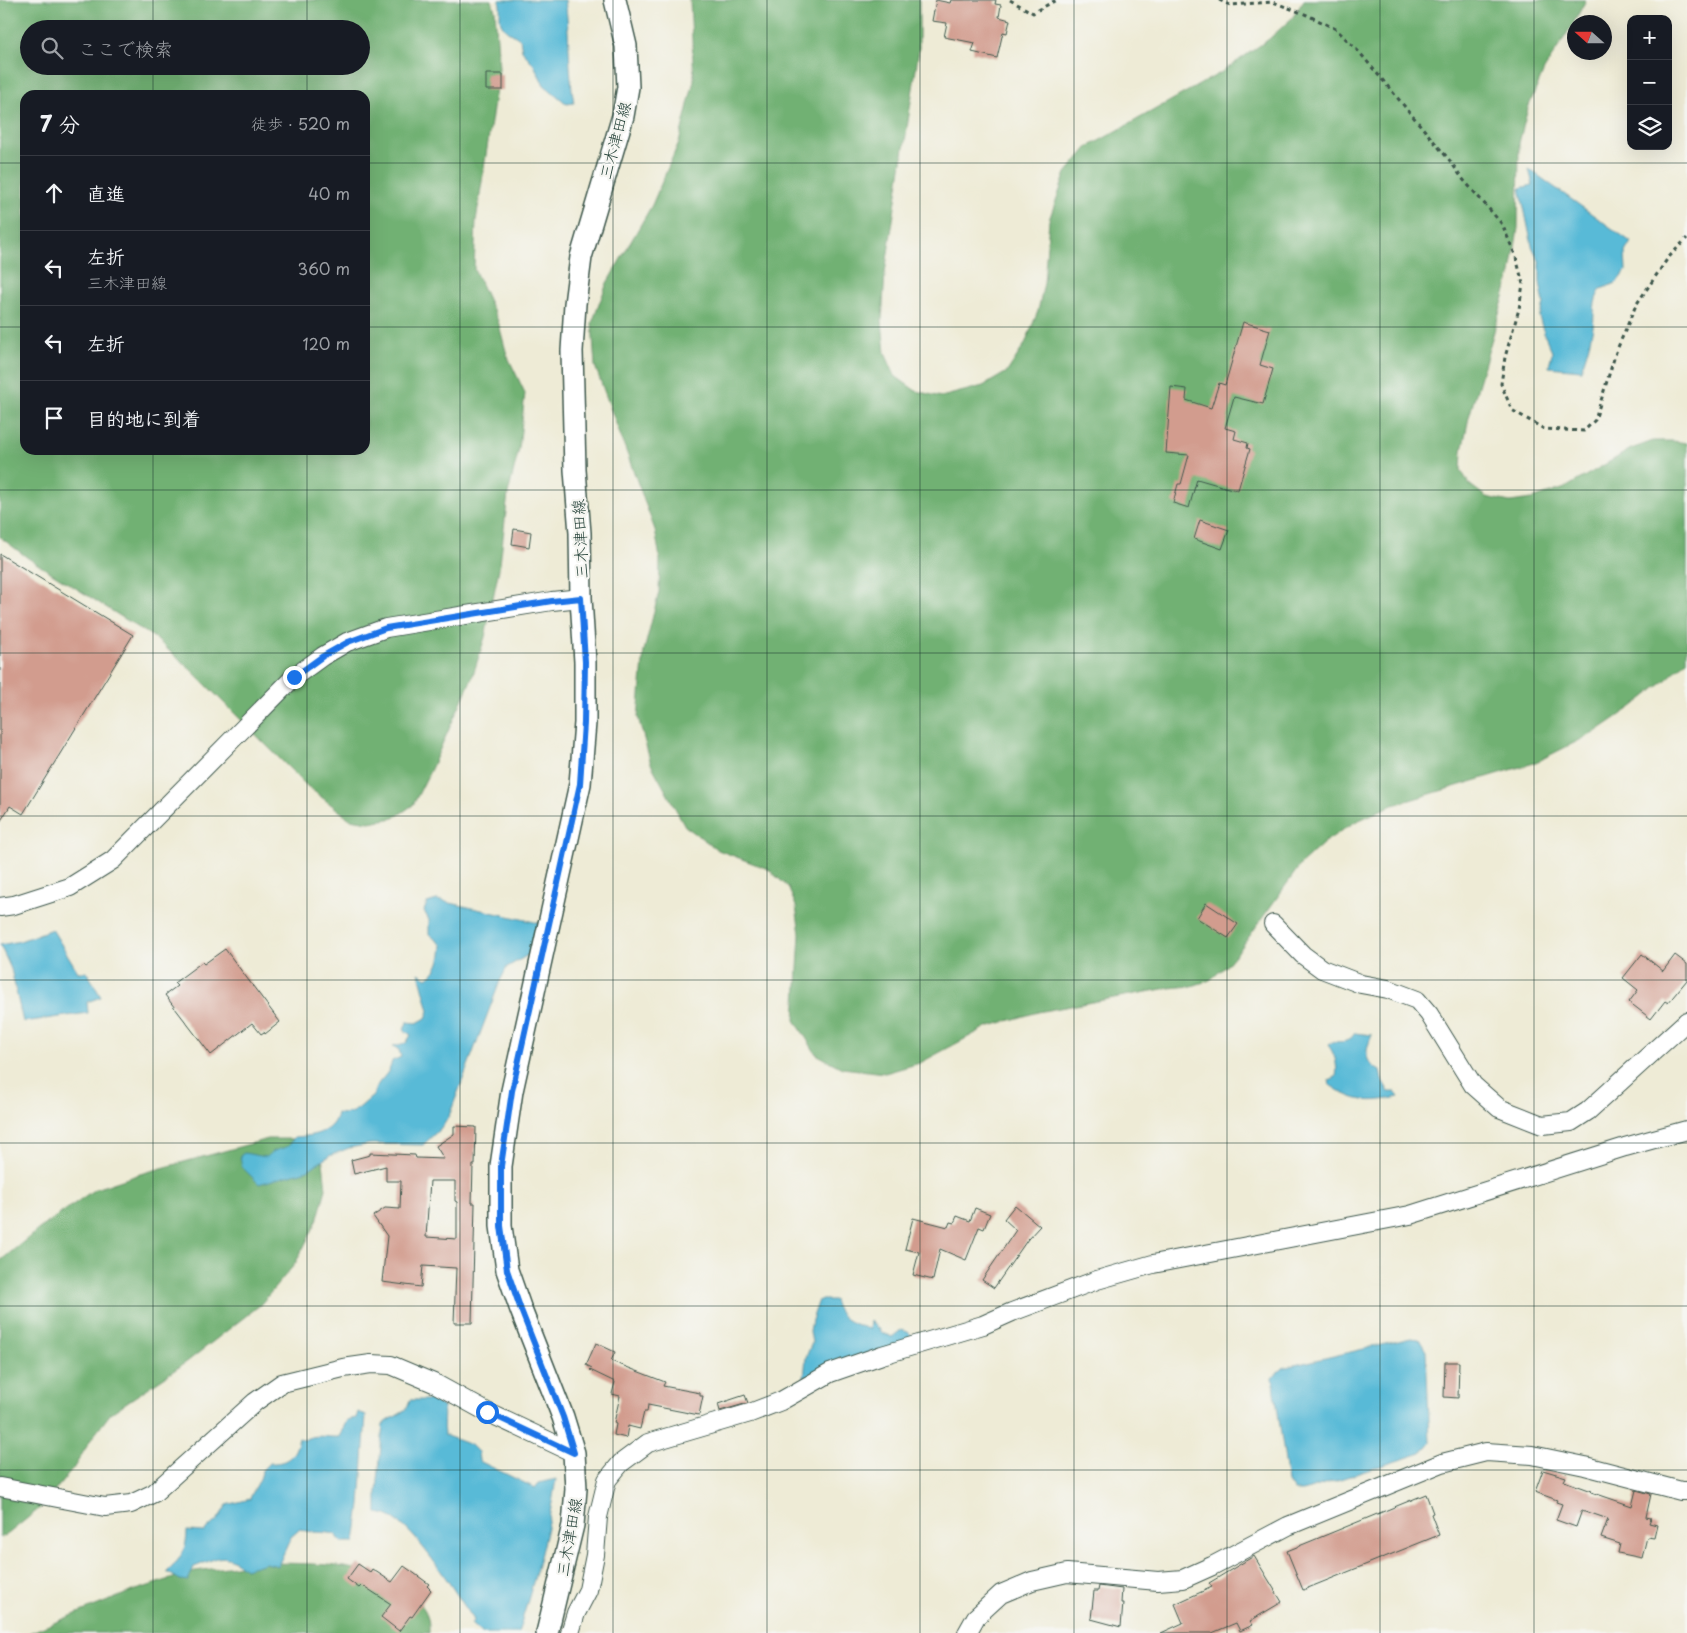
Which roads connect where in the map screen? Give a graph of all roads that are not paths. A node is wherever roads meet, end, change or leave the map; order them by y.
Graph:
1 (614, 0) edge
2 (581, 598) junction
3 (0, 907) edge
4 (1273, 924) dead end
5 (1687, 1021) edge
6 (1687, 1130) edge
7 (574, 1453) junction
8 (0, 1487) edge
9 (1687, 1492) edge
10 (547, 1633) edge
11 (570, 1633) edge
12 (967, 1633) edge

1 - 2 main road, 三木津田線
2 - 3 street
2 - 7 main road, 三木津田線
4 - 5 street
6 - 11 street
7 - 8 street
7 - 10 main road, 三木津田線
9 - 12 street

